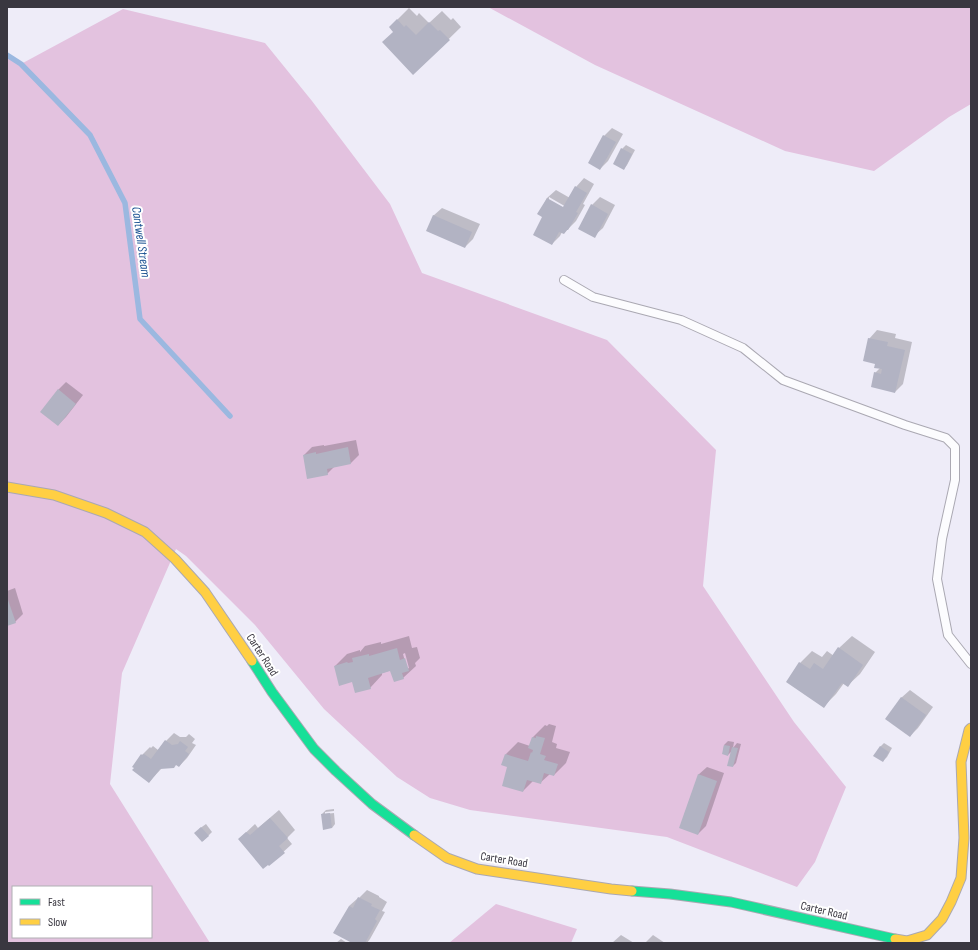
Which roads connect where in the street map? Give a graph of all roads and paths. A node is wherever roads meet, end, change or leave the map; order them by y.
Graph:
1 (564, 280) dead end
2 (7, 488) edge
3 (971, 664) edge
4 (971, 728) edge

1 - 3 lane
2 - 4 street, Carter Road

